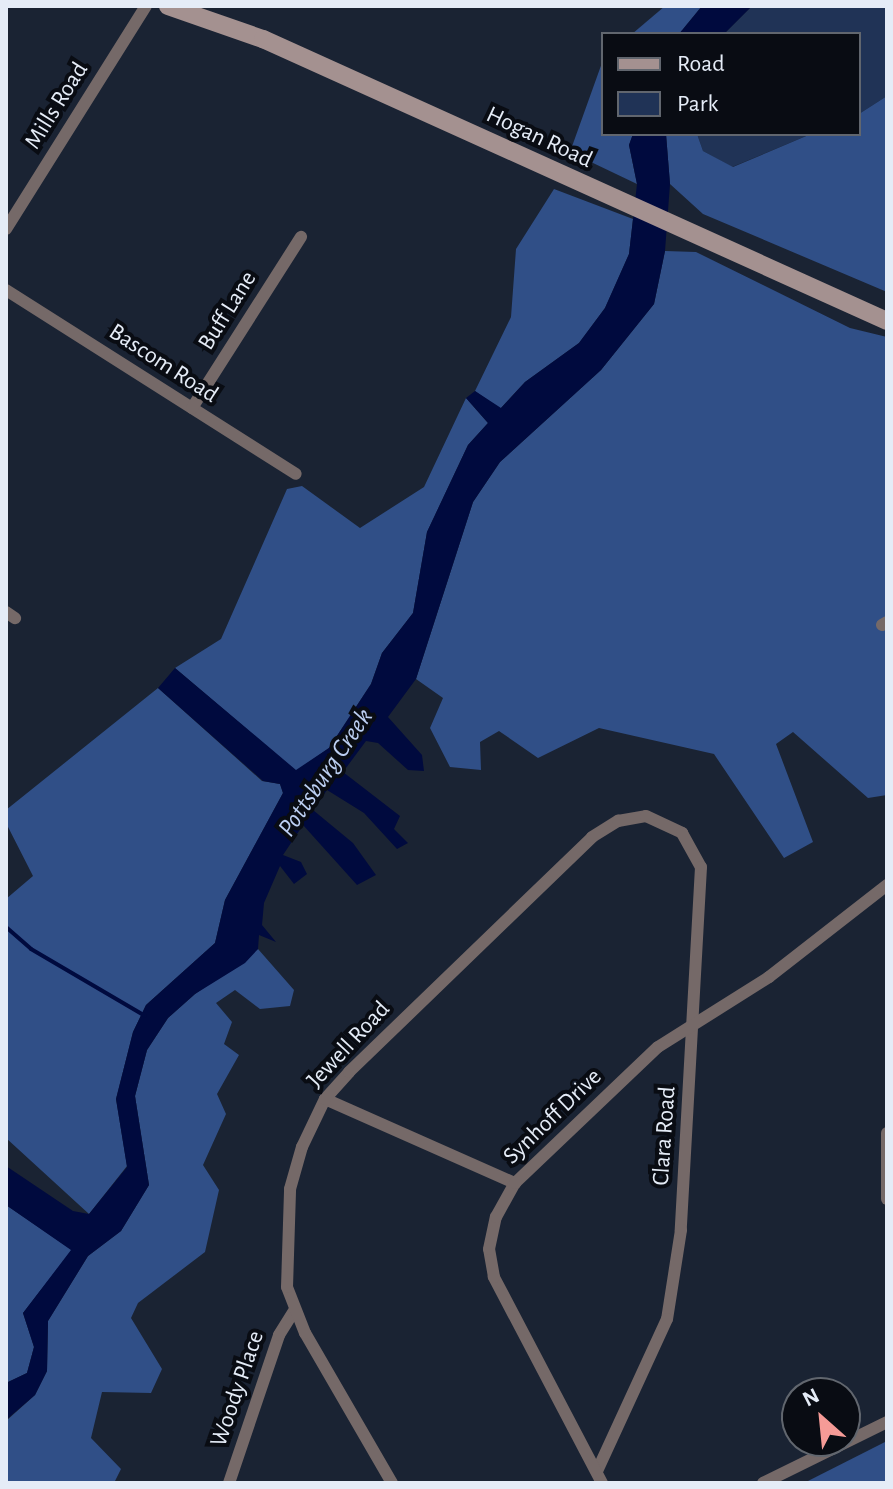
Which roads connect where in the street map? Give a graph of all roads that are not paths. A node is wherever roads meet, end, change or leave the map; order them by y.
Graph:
1 (146, 6) edge
2 (168, 6) edge
3 (6, 229) edge
4 (301, 237) dead end
5 (6, 290) edge
6 (887, 321) edge
7 (192, 408) junction
8 (296, 474) dead end
9 (646, 816) joint
10 (887, 885) edge
11 (694, 1020) junction
12 (325, 1099) junction
13 (887, 1133) edge
14 (515, 1183) junction
15 (887, 1199) edge
16 (294, 1311) junction
17 (887, 1422) edge
18 (599, 1477) edge
19 (229, 1483) edge
20 (392, 1483) edge
21 (763, 1483) edge

1 - 3 street, Mills Road
2 - 6 main road, Hogan Road
4 - 7 street, Buff Lane
5 - 7 street, Bascom Road
7 - 8 street, Bascom Road
9 - 11 street, Clara Road
9 - 12 street, Jewell Road
10 - 11 street, Synhoff Drive
11 - 14 street, Synhoff Drive
11 - 18 street, Clara Road
12 - 14 street
12 - 16 street, Jewell Road
13 - 15 street
14 - 18 street, Synhoff Drive
16 - 19 street, Woody Place
16 - 20 street, Jewell Road
17 - 21 street

